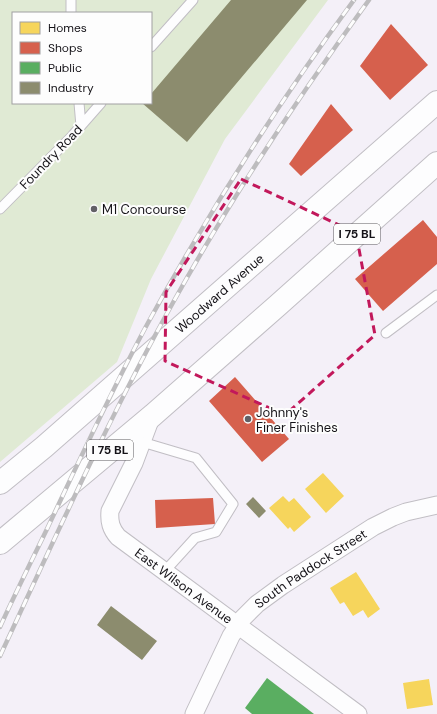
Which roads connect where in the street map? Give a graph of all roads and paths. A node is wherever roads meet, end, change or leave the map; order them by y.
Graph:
1 (71, 0) edge
2 (193, 0) edge
3 (72, 12) edge
4 (152, 46) edge
5 (437, 102) edge
6 (79, 104) edge
7 (100, 104) edge
8 (81, 126) junction
9 (437, 163) edge
10 (0, 209) edge
11 (437, 295) edge
12 (386, 333) dead end
13 (153, 414) junction
14 (142, 442) junction
15 (0, 483) edge
16 (437, 505) edge
17 (0, 543) edge
18 (165, 571) junction
19 (238, 625) junction
20 (194, 714) edge
21 (358, 714) edge

1 - 3 lane
2 - 4 lane
5 - 15 main road, Woodward Avenue
6 - 8 lane
7 - 8 lane, Foundry Road
8 - 10 lane, Foundry Road
9 - 13 main road, I 75 BL
11 - 12 lane
13 - 14 street, East Wilson Avenue
13 - 17 main road, I 75 BL
14 - 18 street, East Wilson Avenue
14 - 18 lane
16 - 19 street, South Paddock Street
18 - 19 street, East Wilson Avenue
19 - 20 street, South Paddock Street
19 - 21 street, East Wilson Avenue

